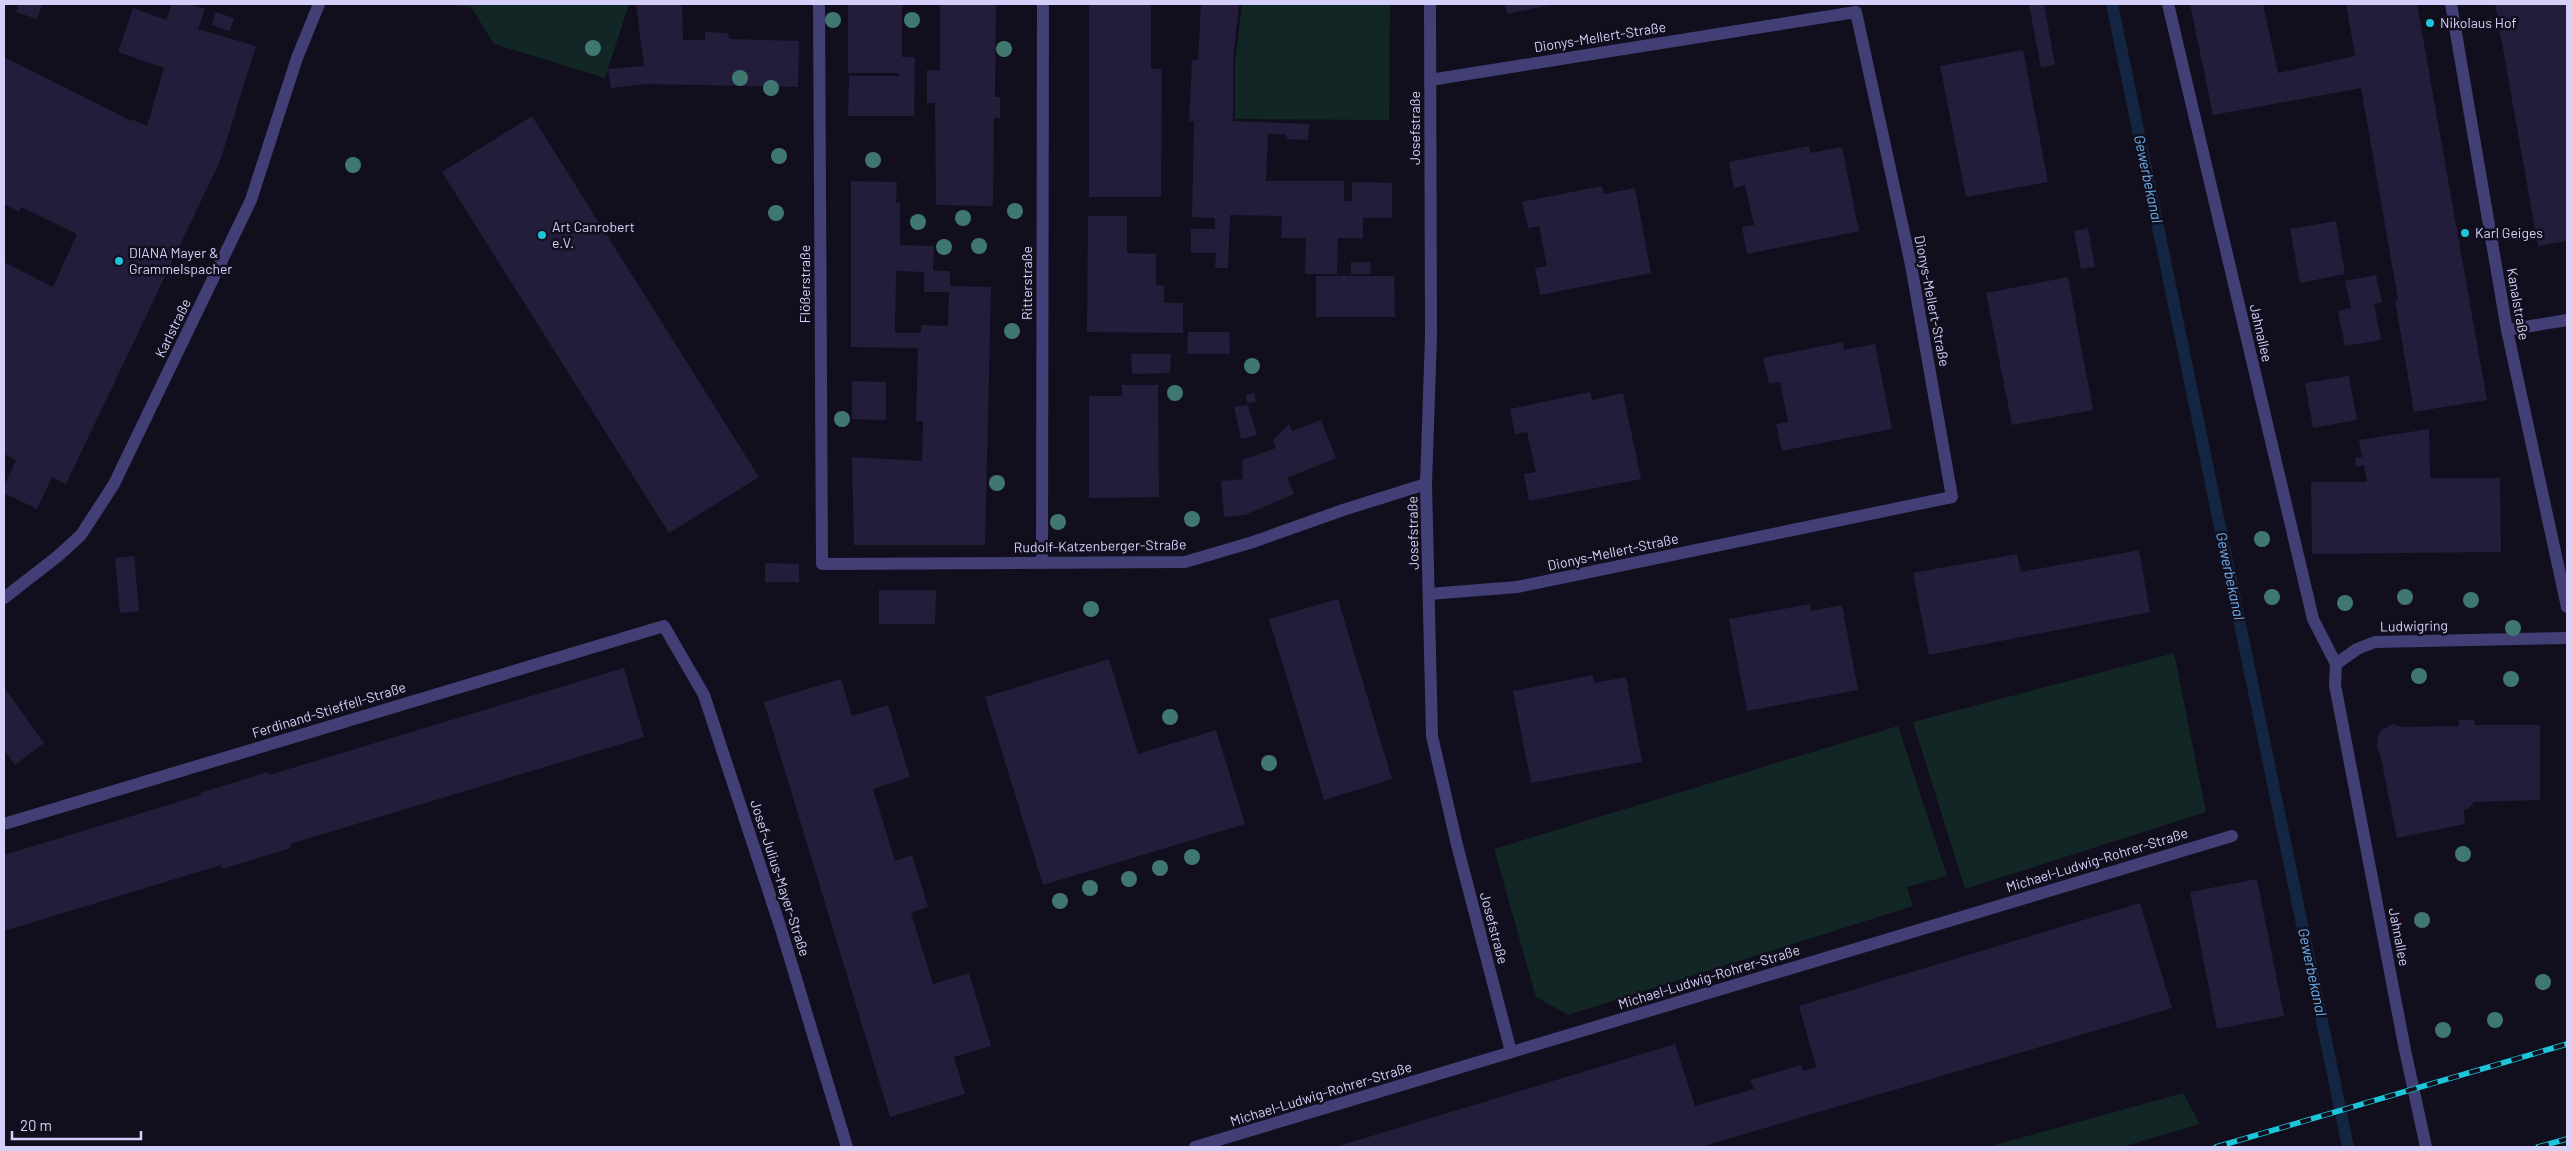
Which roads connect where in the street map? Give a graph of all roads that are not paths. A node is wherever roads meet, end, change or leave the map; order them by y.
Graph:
1 (319, 4) edge
2 (819, 4) edge
3 (1043, 4) edge
4 (1430, 4) edge
5 (2168, 4) edge
6 (2451, 4) edge
7 (1430, 80) junction
8 (2567, 320) edge
9 (2507, 330) junction
10 (1426, 484) junction
11 (1042, 563) junction
12 (822, 564) joint
13 (1429, 594) junction
14 (4, 598) edge
15 (2567, 607) edge
16 (664, 626) joint
17 (2567, 638) edge
18 (2336, 664) junction
19 (4, 824) edge
20 (2232, 836) dead end
21 (1511, 1052) junction
22 (847, 1147) edge
23 (1195, 1147) edge
24 (2426, 1147) edge

1 - 14 street, Karlstraße
2 - 12 street, Flößerstraße
3 - 11 street, Ritterstraße
4 - 7 street, Josefstraße
5 - 18 street, Jahnallee
6 - 9 street, Kanalstraße
7 - 10 street, Josefstraße
7 - 13 street, Dionys-Mellert-Straße
8 - 9 street
9 - 15 street, Kanalstraße
10 - 11 street, Rudolf-Katzenberger-Straße
10 - 13 street, Josefstraße
11 - 12 street, Rudolf-Katzenberger-Straße
13 - 21 street, Josefstraße
16 - 19 street, Ferdinand-Stieffell-Straße
16 - 22 street, Josef-Julius-Mayer-Straße
17 - 18 street, Ludwigring
18 - 24 street, Jahnallee
20 - 21 street, Michael-Ludwig-Rohrer-Straße
21 - 23 street, Michael-Ludwig-Rohrer-Straße

